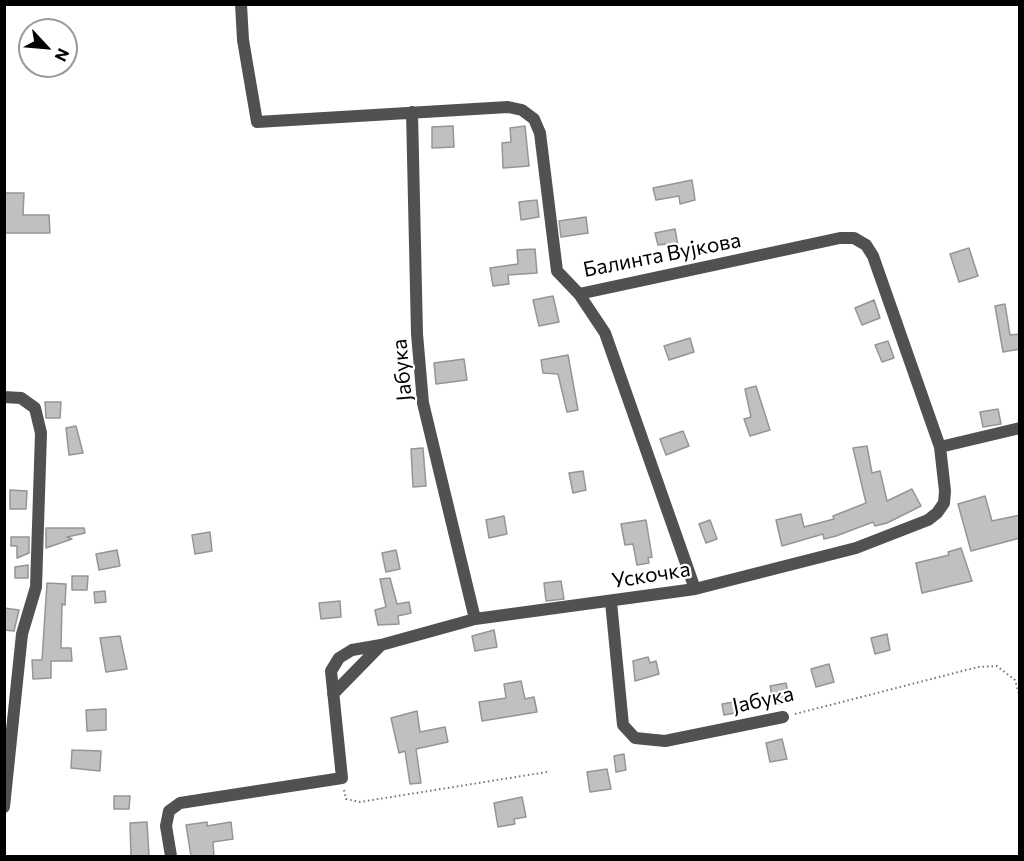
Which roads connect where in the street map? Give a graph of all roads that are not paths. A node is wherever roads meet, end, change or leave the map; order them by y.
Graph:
1 (241, 4) edge
2 (412, 112) junction
3 (579, 294) junction
4 (4, 397) edge
5 (1020, 428) edge
6 (940, 447) junction
7 (695, 589) junction
8 (611, 602) junction
9 (475, 619) junction
10 (381, 645) junction
11 (333, 694) junction
12 (783, 717) road end
13 (4, 807) edge
14 (171, 856) edge

1 - 2 street, Балинта Вујкова
2 - 3 street, Балинта Вујкова
2 - 9 street, Јабука
3 - 6 street, Балинта Вујкова
3 - 7 street
4 - 13 street
5 - 6 street
6 - 7 street, Ускочка
7 - 8 street, Ускочка
8 - 9 street, Ускочка
8 - 12 street, Јабука
9 - 10 street, Ускочка
10 - 11 street
10 - 11 street, Ускочка
11 - 14 street, Ускочка

